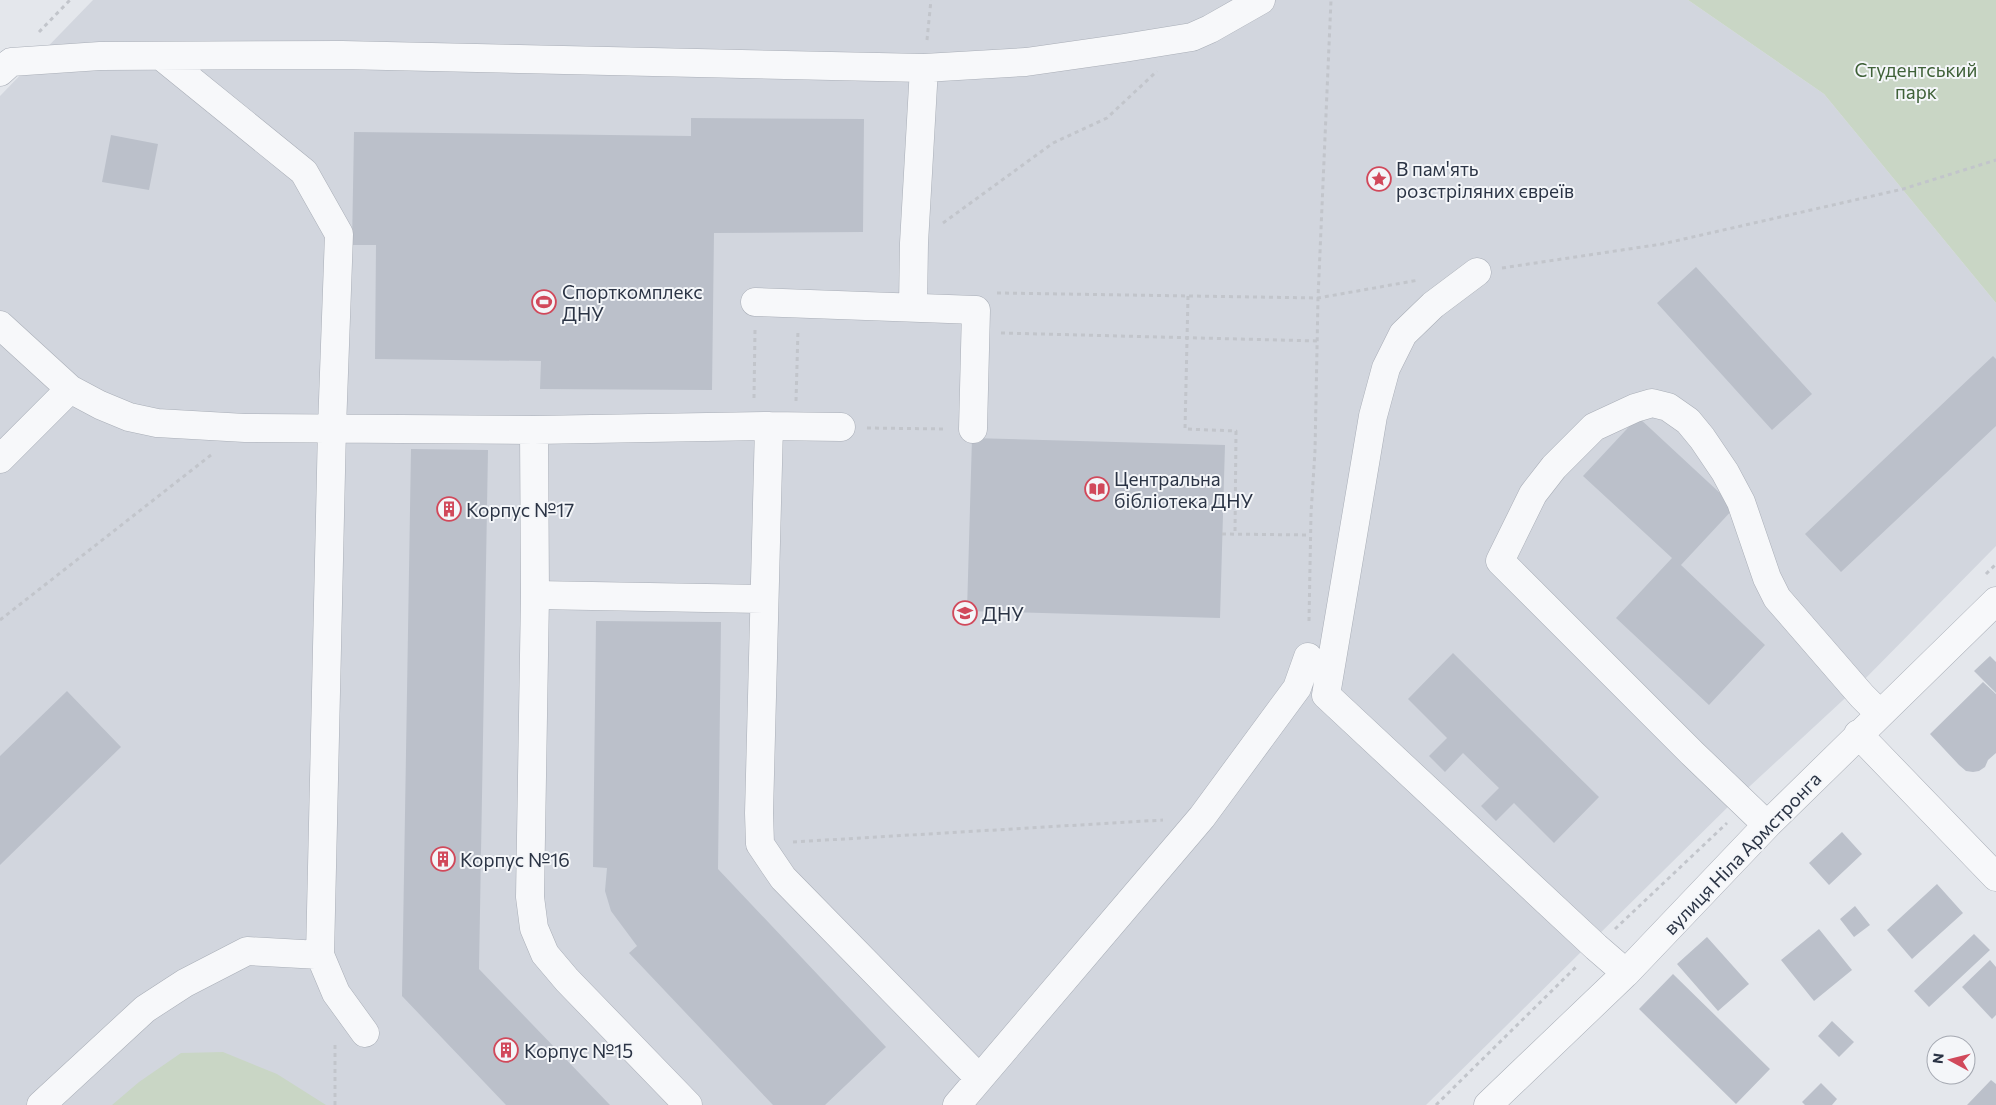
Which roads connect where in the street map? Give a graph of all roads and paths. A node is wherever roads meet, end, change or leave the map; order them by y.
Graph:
1 (931, 0) edge
2 (1261, 0) edge
3 (1331, 0) edge
4 (161, 56) junction
5 (1163, 65) dead end
6 (924, 68) junction
7 (0, 72) edge
8 (1996, 160) edge
9 (914, 243) junction
10 (1477, 272) joint
11 (1420, 280) dead end
12 (1188, 296) junction
13 (1318, 298) junction
14 (755, 302) joint
15 (799, 304) junction
16 (913, 307) junction
17 (976, 321) junction
18 (0, 325) edge
19 (1188, 337) junction
20 (1318, 340) junction
21 (70, 389) junction
22 (761, 426) junction
23 (796, 426) junction
24 (841, 427) joint
25 (245, 428) junction
26 (332, 428) junction
27 (935, 429) dead end
28 (973, 429) dead end
29 (534, 430) junction
30 (0, 459) edge
31 (1222, 534) dead end
32 (1235, 534) junction
33 (1310, 535) junction
34 (1996, 564) edge
35 (1982, 578) dead end
36 (535, 595) junction
37 (763, 599) junction
38 (1996, 601) edge
39 (0, 620) edge
40 (1308, 657) joint
41 (1880, 714) junction
42 (1858, 734) junction
43 (1746, 805) junction
44 (1202, 817) junction
45 (1766, 825) junction
46 (760, 844) junction
47 (1996, 877) edge
48 (1596, 947) junction
49 (320, 956) junction
50 (1626, 973) junction
51 (365, 1033) dead end
52 (335, 1040) dead end
53 (979, 1078) junction
54 (41, 1105) edge
55 (335, 1105) edge
56 (688, 1105) edge
57 (956, 1105) edge
58 (1436, 1105) edge
59 (1488, 1105) edge

1 - 6 path
2 - 6 street
3 - 13 path
4 - 6 street
4 - 7 street
4 - 26 street
5 - 9 path
6 - 9 street
8 - 10 path
9 - 16 street
10 - 48 street
11 - 13 path
12 - 13 path
12 - 17 path
12 - 19 path
13 - 20 path
14 - 15 street
14 - 22 path
15 - 16 street
15 - 23 path
16 - 17 street
17 - 19 path
17 - 28 street
18 - 21 street
19 - 20 path
19 - 32 path
20 - 33 path
21 - 25 street
21 - 30 street
22 - 23 street
22 - 29 street
22 - 37 street
23 - 24 street
24 - 27 path
25 - 26 street
25 - 39 path
26 - 29 street
26 - 49 street
29 - 36 street
31 - 32 path
32 - 33 path
33 - 40 path
34 - 35 path
36 - 37 street
36 - 56 street
37 - 46 street
38 - 41 street, вулиця Ніла Армстронга
40 - 44 street
41 - 42 street, вулиця Ніла Армстронга
41 - 43 street
42 - 45 street, вулиця Ніла Армстронга
42 - 47 street
43 - 45 street
43 - 48 path
44 - 46 path
44 - 53 street
45 - 50 street, вулиця Ніла Армстронга
46 - 53 street
48 - 50 street
48 - 58 path
49 - 51 street
49 - 54 street
50 - 59 street, вулиця Ніла Армстронга
52 - 55 path
53 - 57 street

